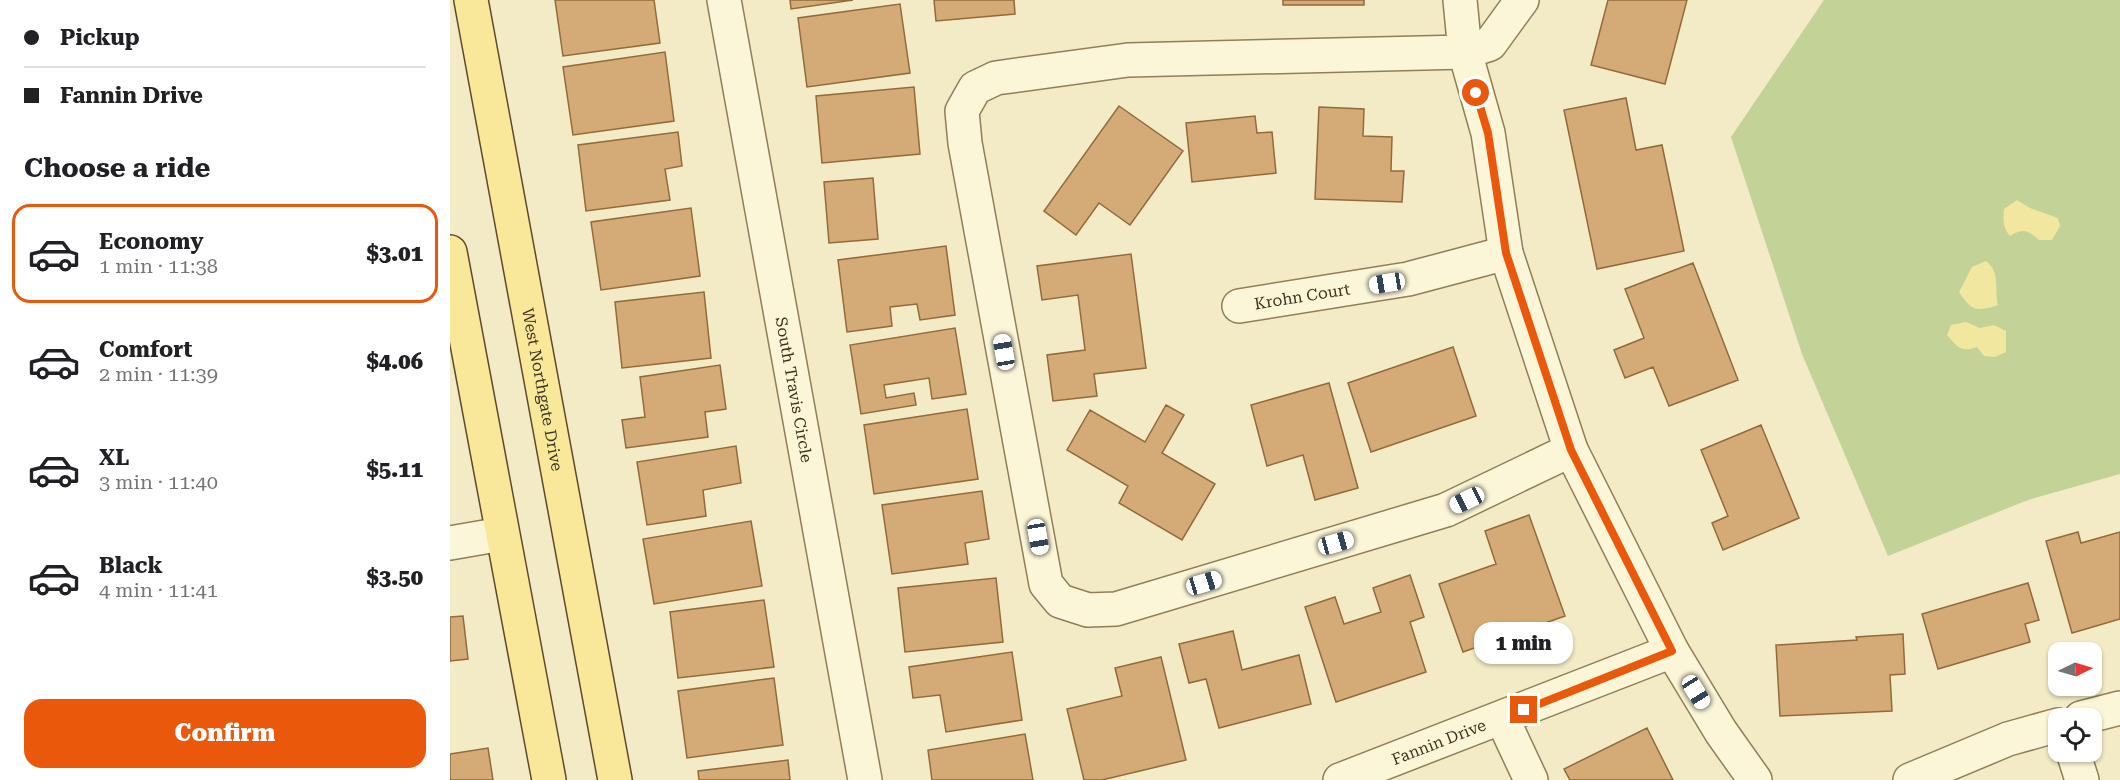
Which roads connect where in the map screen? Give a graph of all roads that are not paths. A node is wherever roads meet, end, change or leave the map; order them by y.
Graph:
1 (471, 0) edge
2 (724, 0) edge
3 (1460, 0) edge
4 (1522, 0) edge
5 (1465, 52) junction
6 (450, 252) edge
7 (1506, 253) junction
8 (1239, 306) dead end
9 (1571, 450) junction
10 (502, 534) junction
11 (450, 543) edge
12 (1672, 651) junction
13 (2120, 708) edge
14 (2102, 713) edge
15 (1502, 718) junction
16 (2048, 728) edge
17 (2076, 762) edge
18 (549, 780) edge
19 (615, 780) edge
20 (865, 780) edge
21 (1340, 780) edge
22 (1531, 780) edge
23 (1755, 780) edge
24 (1910, 780) edge
25 (2082, 780) edge

1 - 19 main road, West Northgate Drive
2 - 20 street, South Travis Circle
3 - 5 street
4 - 5 street
5 - 7 street
5 - 9 street
6 - 10 main road
7 - 8 street, Krohn Court
7 - 9 street
9 - 12 street
10 - 11 street
10 - 18 main road
12 - 15 street, Fannin Drive
12 - 23 street
13 - 14 street
15 - 21 street, Fannin Drive
15 - 22 street
16 - 24 street
17 - 25 street

